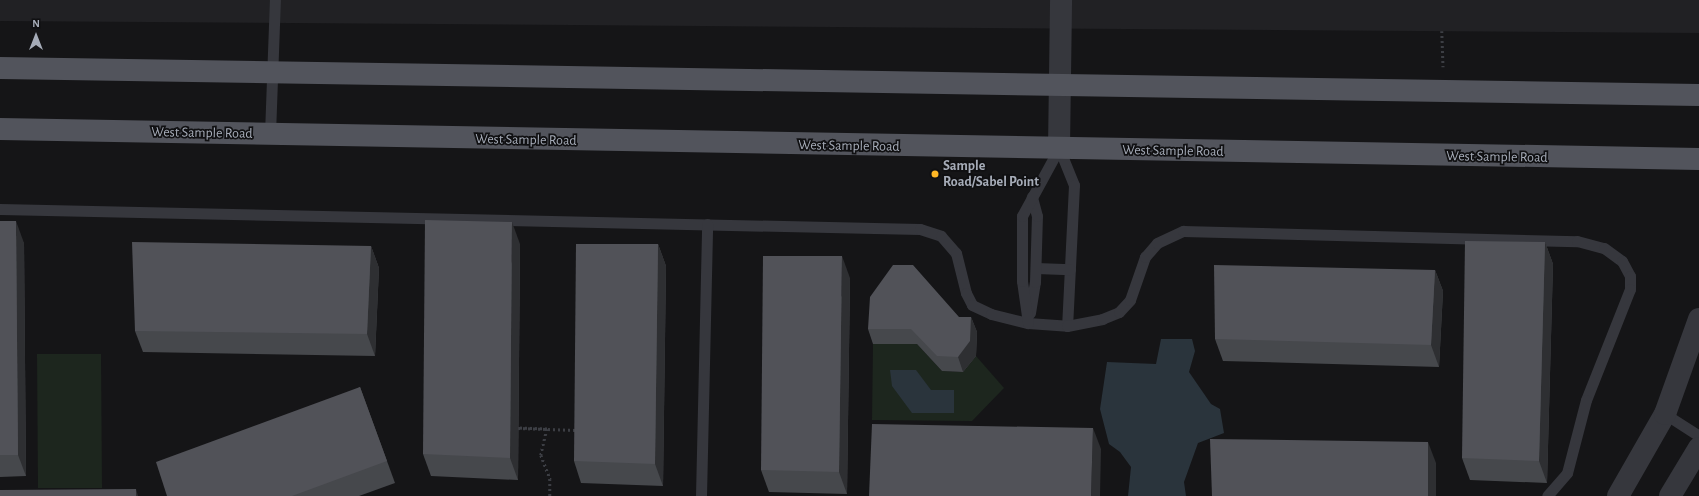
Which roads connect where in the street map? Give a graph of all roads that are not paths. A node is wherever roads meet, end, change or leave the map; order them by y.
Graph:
1 (275, 0) edge
2 (1061, 0) edge
3 (0, 68) edge
4 (272, 72) junction
5 (1061, 85) junction
6 (1699, 95) edge
7 (0, 129) edge
8 (270, 134) junction
9 (1059, 148) junction
10 (1699, 159) edge
11 (1032, 197) junction
12 (0, 209) edge
13 (707, 224) junction
14 (1036, 268) junction
15 (1070, 268) junction
16 (1699, 320) edge
17 (1028, 323) junction
18 (1067, 326) junction
19 (1665, 414) junction
20 (1699, 436) edge
21 (1699, 448) edge
22 (701, 496) edge
23 (1547, 496) edge
24 (1618, 496) edge
25 (1670, 496) edge

1 - 4 lane
2 - 5 street
3 - 4 main road
4 - 5 main road
4 - 8 lane
5 - 6 main road
5 - 9 street
7 - 8 main road, West Sample Road
8 - 9 main road, West Sample Road
9 - 10 main road, West Sample Road
9 - 11 lane
9 - 15 lane
11 - 14 lane
11 - 17 lane
12 - 13 lane
13 - 17 lane
13 - 22 lane
14 - 15 lane
14 - 17 lane
15 - 18 lane
16 - 19 street
17 - 18 lane
18 - 23 lane
19 - 20 lane
19 - 24 street
21 - 25 street

